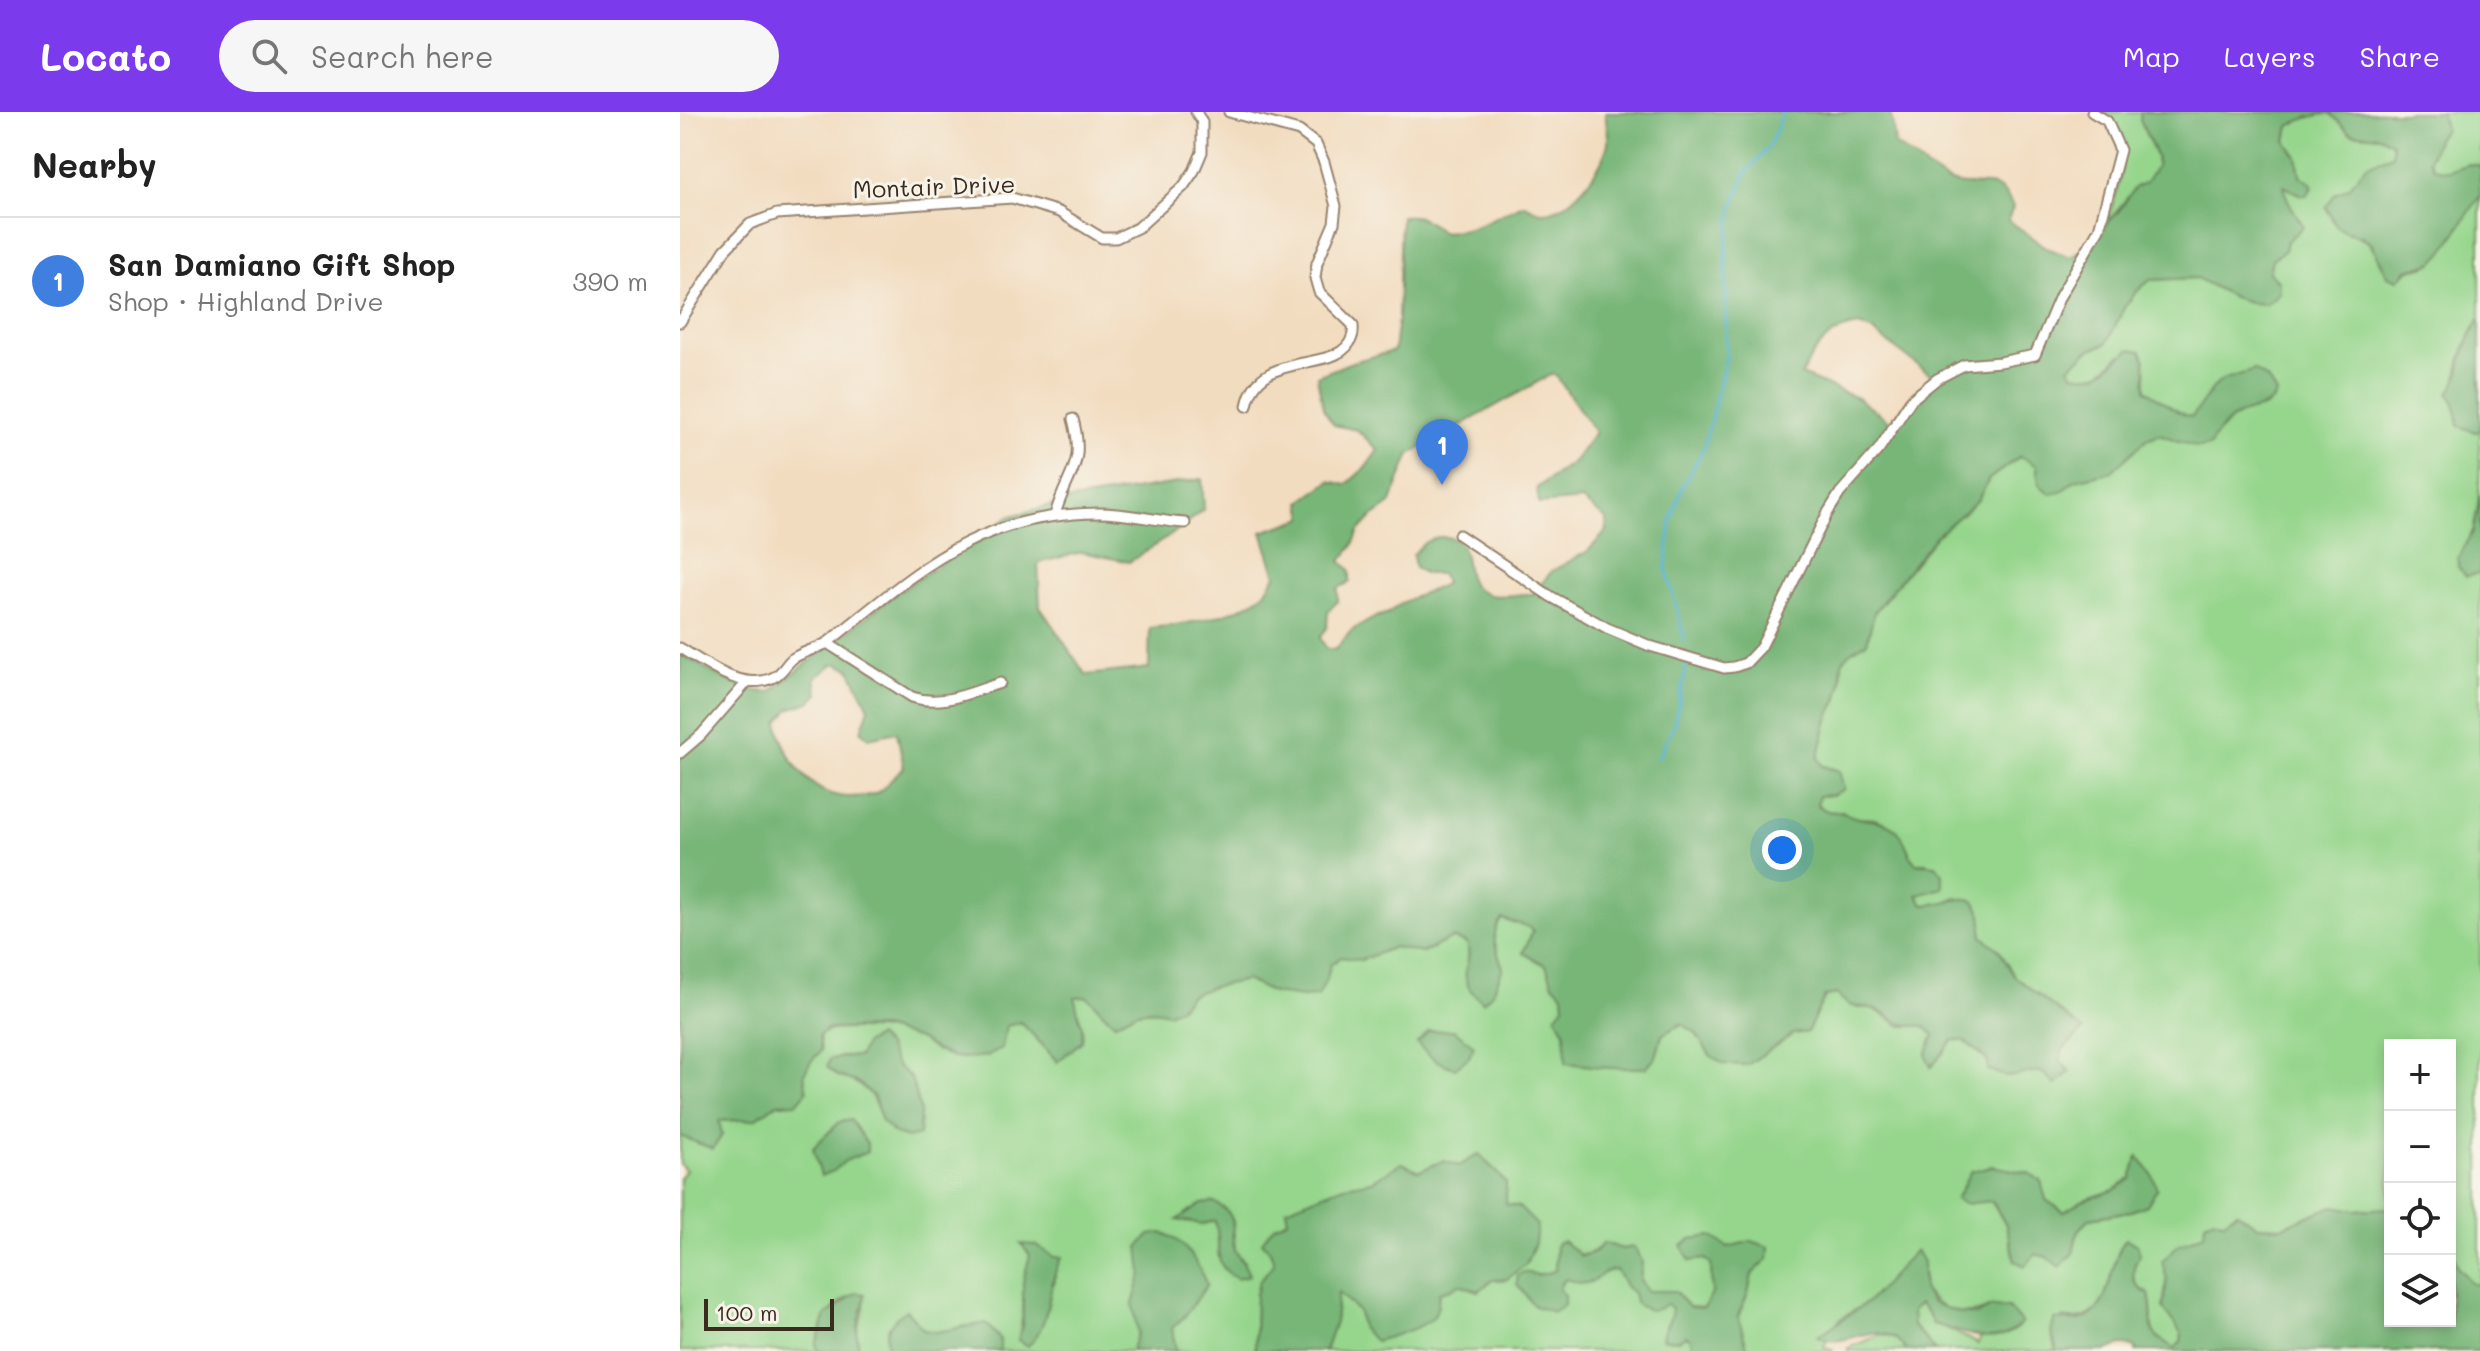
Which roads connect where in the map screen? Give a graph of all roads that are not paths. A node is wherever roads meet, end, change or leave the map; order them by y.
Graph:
1 (1196, 112) edge
2 (1229, 112) edge
3 (2092, 112) edge
4 (680, 322) edge
5 (1247, 406) dead end
6 (1073, 419) dead end
7 (1055, 515) junction
8 (1185, 523) dead end
9 (1459, 535) dead end
10 (827, 643) junction
11 (680, 648) edge
12 (748, 681) junction
13 (1000, 683) dead end
14 (680, 753) edge

1 - 4 street, Montair Drive
2 - 5 street
3 - 9 street
6 - 7 street
7 - 8 street
7 - 10 street
10 - 12 street
10 - 13 street
11 - 12 street
12 - 14 street

